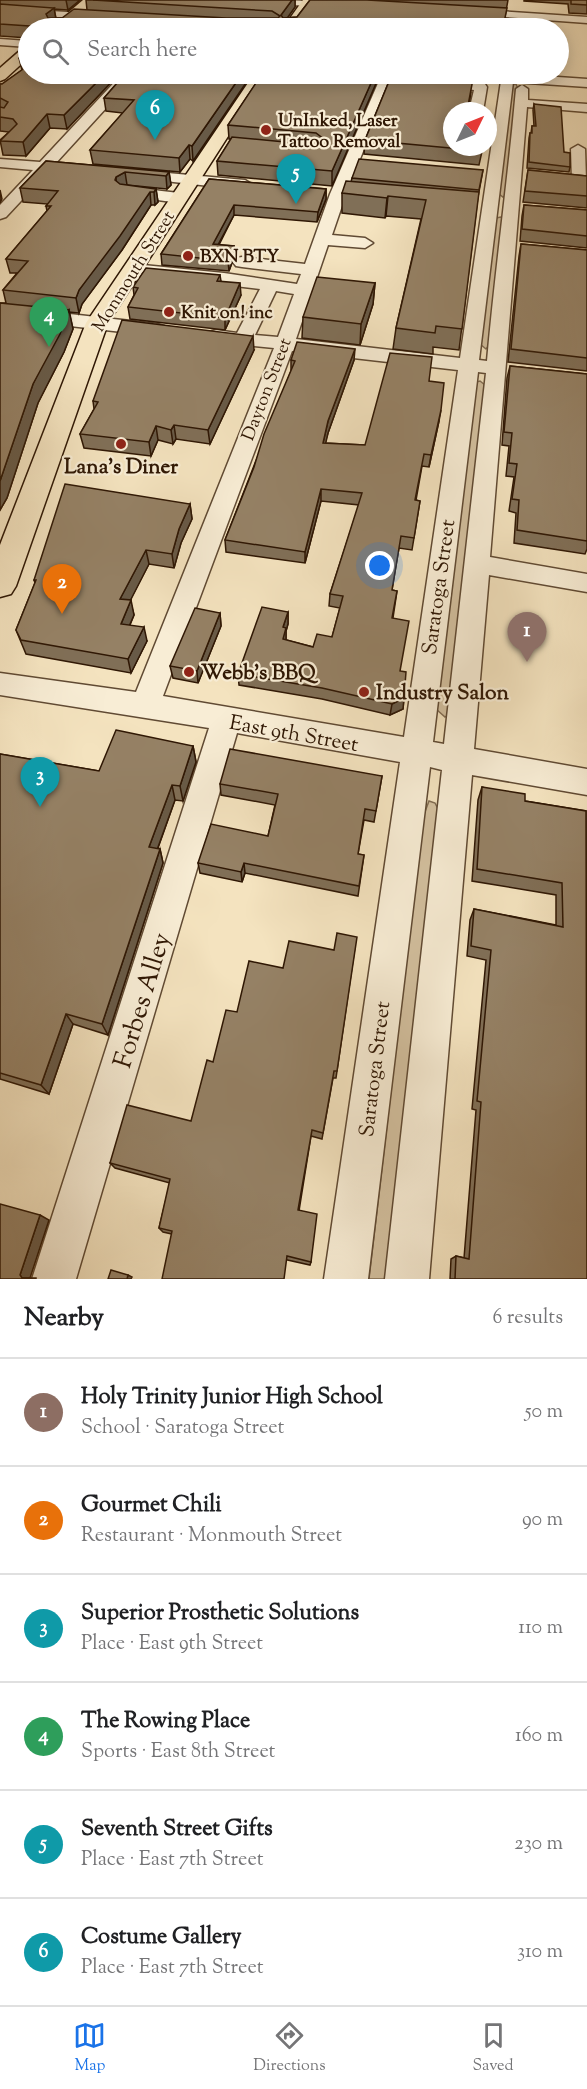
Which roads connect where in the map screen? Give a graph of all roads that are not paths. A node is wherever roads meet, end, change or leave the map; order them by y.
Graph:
1 (91, 0) edge
2 (263, 0) edge
3 (517, 0) edge
4 (532, 0) edge
5 (308, 1) edge
6 (345, 5) edge
7 (0, 11) edge
8 (453, 12) edge
9 (515, 15) junction
10 (530, 16) junction
11 (41, 18) edge
12 (69, 18) edge
13 (302, 18) edge
14 (480, 18) edge
15 (492, 18) edge
16 (515, 18) edge
17 (558, 18) edge
18 (569, 19) edge
19 (587, 20) edge
20 (0, 42) edge
21 (18, 43) edge
22 (18, 60) edge
23 (0, 76) edge
24 (587, 83) edge
25 (121, 84) edge
26 (256, 84) edge
27 (384, 84) edge
28 (441, 84) edge
29 (480, 84) edge
30 (506, 94) edge
31 (587, 108) edge
32 (578, 149) dead end
33 (0, 163) edge
34 (43, 167) junction
35 (89, 171) edge
36 (122, 173) edge
37 (578, 180) edge
38 (259, 186) edge
39 (185, 188) junction
40 (115, 191) edge
41 (502, 208) junction
42 (0, 214) edge
43 (322, 238) junction
44 (365, 243) dead end
45 (242, 262) dead end
46 (133, 269) junction
47 (307, 280) junction
48 (270, 286) junction
49 (0, 312) edge
50 (97, 323) junction
51 (172, 332) edge
52 (196, 334) edge
53 (243, 339) junction
54 (285, 344) junction
55 (468, 366) junction
56 (507, 370) junction
57 (477, 564) junction
58 (587, 583) edge
59 (0, 586) edge
60 (0, 684) edge
61 (145, 705) junction
62 (226, 721) junction
63 (415, 753) junction
64 (457, 760) junction
65 (587, 782) edge
66 (54, 1279) edge
67 (346, 1279) edge
68 (406, 1279) edge

1 - 12 main road
2 - 5 street
3 - 9 street
4 - 10 street
5 - 6 street
5 - 13 main road
7 - 11 street
8 - 14 street
9 - 10 street
9 - 15 street
9 - 16 street
10 - 17 street
18 - 19 street
20 - 21 street
22 - 23 main road
24 - 30 street
25 - 34 street
26 - 39 main road, Monmouth Street
27 - 43 street, Dayton Street
28 - 30 street, Saratoga Street
29 - 30 street
30 - 31 street
30 - 41 street, Saratoga Street
32 - 37 street
33 - 34 street
34 - 35 street
34 - 42 street
36 - 39 street
38 - 39 street
39 - 40 street
39 - 46 main road, Monmouth Street
41 - 55 street, Saratoga Street
41 - 56 street, Saratoga Street
43 - 44 street
43 - 47 street, Dayton Street
45 - 47 street
46 - 48 street
46 - 50 main road, Monmouth Street
47 - 48 street
47 - 54 street, Dayton Street
48 - 53 street
49 - 50 street
50 - 51 street
50 - 59 main road, Monmouth Street
52 - 53 street
53 - 54 street
54 - 55 street
54 - 61 street, Dayton Street
55 - 56 street
55 - 63 street, Saratoga Street
56 - 57 street, Saratoga Street
57 - 58 street
57 - 64 street, Saratoga Street
60 - 61 street, East 9th Street
61 - 62 street, East 9th Street
62 - 63 street, East 9th Street
62 - 66 street, Forbes Alley
63 - 64 street, East 9th Street
63 - 67 street, Saratoga Street
64 - 65 street, East 9th Street
64 - 68 street, Saratoga Street

